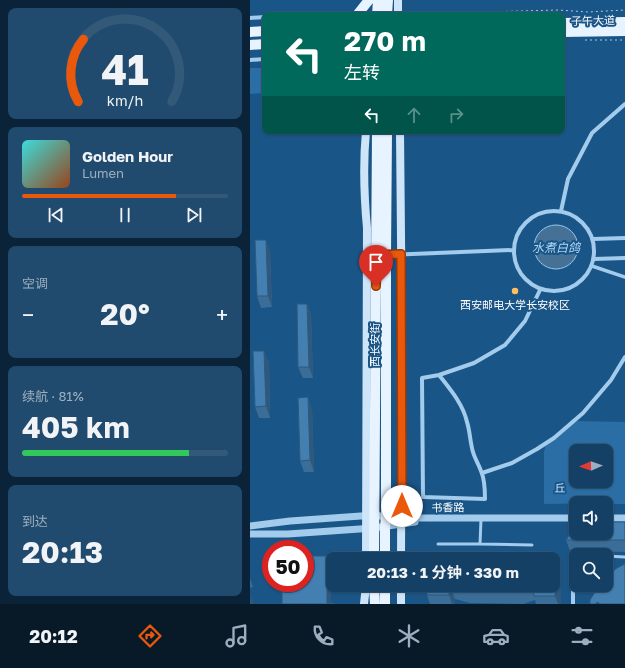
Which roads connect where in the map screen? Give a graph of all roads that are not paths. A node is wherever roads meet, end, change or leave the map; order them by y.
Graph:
1 (388, 0) edge
2 (398, 0) edge
3 (370, 1) edge
4 (360, 12) edge
5 (376, 12) edge
6 (388, 12) edge
7 (400, 12) edge
8 (262, 17) edge
9 (250, 18) edge
10 (625, 22) edge
11 (565, 23) edge
12 (262, 31) edge
13 (625, 31) edge
14 (250, 32) edge
15 (565, 32) edge
16 (262, 44) edge
17 (250, 45) edge
18 (262, 59) edge
19 (250, 60) edge
20 (625, 104) edge
21 (366, 134) edge
22 (377, 134) edge
23 (387, 134) edge
24 (400, 134) edge
25 (561, 211) junction
26 (625, 238) edge
27 (593, 239) junction
28 (513, 250) junction
29 (401, 254) junction
30 (381, 255) junction
31 (625, 258) edge
32 (594, 259) junction
33 (592, 266) junction
34 (625, 277) edge
35 (540, 290) junction
36 (625, 357) edge
37 (438, 375) junction
38 (482, 473) junction
39 (371, 516) junction
40 (569, 518) edge
41 (613, 518) edge
42 (625, 518) edge
43 (481, 520) junction
44 (402, 521) junction
45 (386, 522) junction
46 (569, 522) edge
47 (613, 522) edge
48 (625, 523) edge
49 (250, 526) edge
50 (370, 528) junction
51 (250, 534) edge
52 (438, 544) dead end
53 (480, 544) junction
54 (532, 545) dead end
55 (367, 552) edge
56 (373, 552) edge
57 (385, 552) edge
58 (401, 552) edge
59 (613, 556) edge
60 (625, 556) edge
61 (365, 592) edge
62 (374, 592) edge
63 (385, 592) edge
64 (401, 592) edge
65 (573, 592) edge
66 (364, 604) edge
67 (375, 604) edge
68 (385, 604) edge
69 (401, 604) edge
70 (573, 604) edge

1 - 6 main road
2 - 7 main road
3 - 4 main road
3 - 5 main road
8 - 9 street
10 - 11 main road, 子午大道
12 - 14 main road
13 - 15 main road, 子午大道
16 - 17 main road
18 - 19 street
20 - 25 street
21 - 39 main road
22 - 30 main road, 西长安街
23 - 30 main road, 西长安街
24 - 29 main road
25 - 27 street
25 - 28 street
26 - 27 street
27 - 32 street
28 - 29 street
28 - 35 street
29 - 30 street
29 - 44 main road
30 - 39 main road, 西长安街
30 - 45 main road, 西长安街
31 - 32 street
32 - 33 street
33 - 34 street
33 - 35 street
35 - 37 street
36 - 38 street
37 - 38 street
37 - 38 street
39 - 45 street, 书香路
39 - 49 street, 书香路
39 - 50 main road, 西长安街
40 - 43 street, 书香路
41 - 42 street
43 - 44 street, 书香路
43 - 46 street, 书香路
43 - 53 lane
44 - 45 street, 书香路
44 - 58 main road
45 - 50 street, 书香路
45 - 57 main road, 西长安街
47 - 48 street
50 - 51 street, 书香路
50 - 55 main road
50 - 56 main road, 西长安街
52 - 53 lane
53 - 54 lane
59 - 60 lane
61 - 66 main road
62 - 67 main road
63 - 68 main road
64 - 69 main road
65 - 70 street

